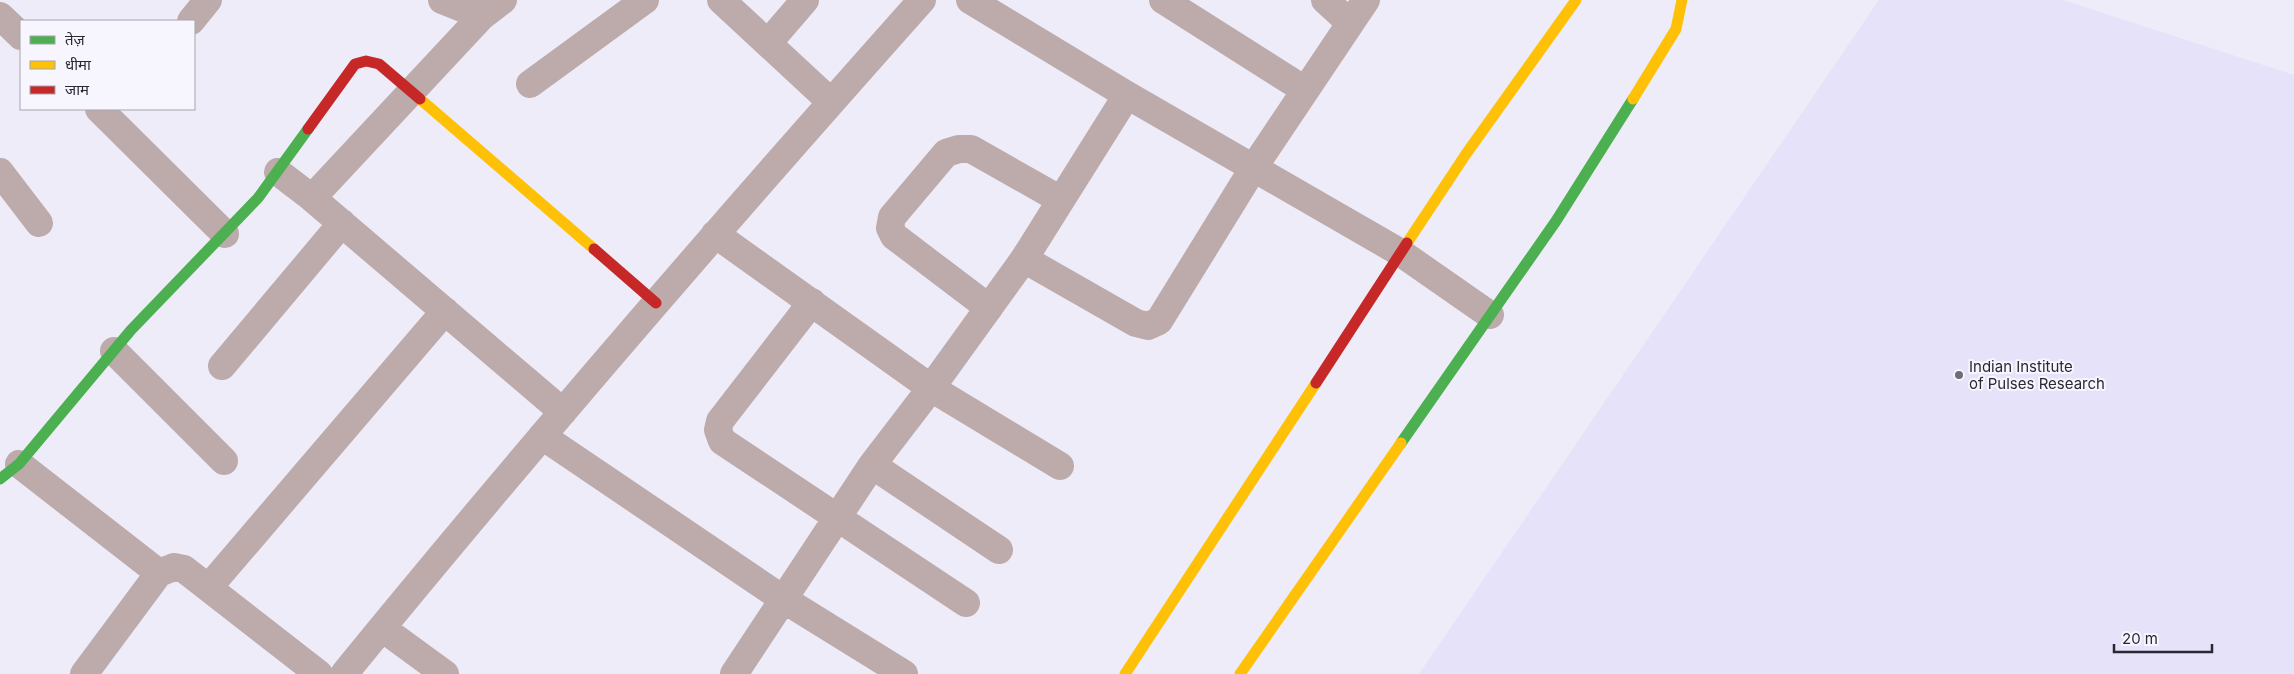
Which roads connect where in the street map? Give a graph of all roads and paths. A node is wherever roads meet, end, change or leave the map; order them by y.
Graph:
1 (208, 0) edge
2 (442, 0) edge
3 (645, 0) edge
4 (721, 0) edge
5 (805, 0) edge
6 (922, 0) edge
7 (970, 0) edge
8 (1163, 0) edge
9 (1325, 0) edge
10 (1366, 0) edge
11 (1576, 0) edge
12 (1682, 0) edge
13 (492, 8) edge
14 (0, 16) edge
15 (192, 20) edge
16 (1350, 23) junction
17 (20, 35) edge
18 (768, 43) junction
19 (530, 84) dead end
20 (1305, 90) junction
21 (410, 91) junction
22 (1127, 95) junction
23 (831, 102) junction
24 (111, 113) edge
25 (1254, 167) junction
26 (0, 172) edge
27 (278, 172) junction
28 (312, 198) junction
29 (1061, 200) junction
30 (39, 223) dead end
31 (342, 223) junction
32 (225, 234) junction
33 (715, 234) junction
34 (1401, 253) junction
35 (1024, 258) junction
36 (812, 302) junction
37 (656, 303) junction
38 (989, 308) junction
39 (445, 311) junction
40 (1490, 315) junction
41 (114, 351) junction
42 (222, 366) dead end
43 (931, 388) junction
44 (563, 412) junction
45 (542, 436) junction
46 (224, 461) dead end
47 (872, 464) junction
48 (1060, 466) dead end
49 (10, 471) edge
50 (836, 519) junction
51 (999, 550) dead end
52 (159, 573) junction
53 (209, 587) junction
54 (783, 599) junction
55 (966, 604) dead end
56 (382, 628) junction
57 (84, 674) edge
58 (319, 674) edge
59 (344, 674) edge
60 (445, 674) edge
61 (734, 674) edge
62 (904, 674) edge
63 (1125, 674) edge
64 (1240, 674) edge

1 - 15 street
2 - 13 street
3 - 19 street
4 - 18 street
5 - 18 street
6 - 23 street
7 - 22 street
8 - 20 street
9 - 16 street
10 - 16 street
11 - 34 street
12 - 40 street
13 - 21 street
14 - 17 street
16 - 20 street
18 - 23 street
20 - 25 street
21 - 27 street
21 - 28 street
21 - 37 street
22 - 25 street
22 - 29 street
23 - 33 street
24 - 32 street
25 - 34 street
25 - 35 street
26 - 30 street
27 - 28 street
27 - 32 street
28 - 31 street
29 - 35 street
29 - 38 street
31 - 39 street
31 - 42 street
32 - 41 street
33 - 36 street
33 - 37 street
34 - 40 street
34 - 63 street
35 - 38 street
36 - 43 street
36 - 50 street
37 - 44 street
38 - 43 street
39 - 44 street
39 - 53 street
40 - 64 street
41 - 46 street
41 - 49 street
43 - 47 street
43 - 48 street
44 - 45 street
45 - 54 street
45 - 56 street
47 - 50 street
47 - 51 street
49 - 52 street
50 - 54 street
50 - 55 street
52 - 53 street
52 - 57 street
53 - 58 street
54 - 61 street
54 - 62 street
56 - 59 street
56 - 60 street

